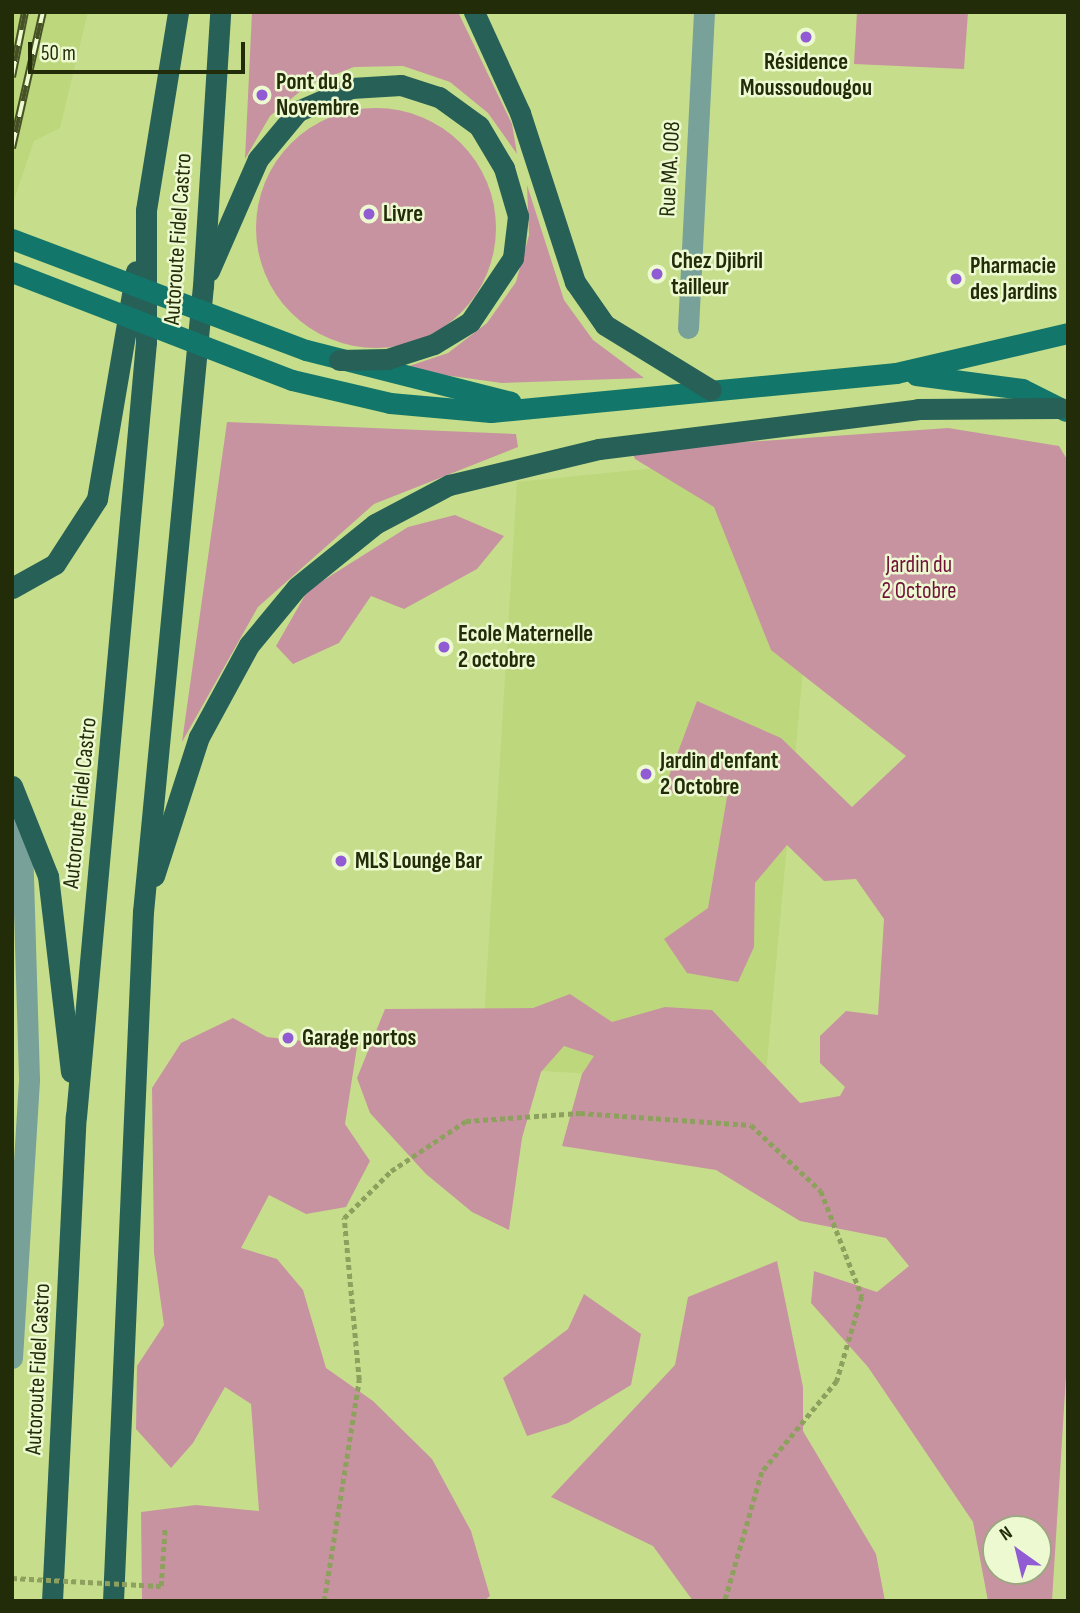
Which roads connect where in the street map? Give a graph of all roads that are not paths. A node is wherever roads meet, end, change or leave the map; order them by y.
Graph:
1 (178, 12) edge
2 (220, 12) edge
3 (474, 12) edge
4 (704, 12) edge
5 (146, 210) junction
6 (12, 239) edge
7 (12, 272) edge
8 (203, 286) junction
9 (688, 328) dead end
10 (1068, 333) edge
11 (339, 360) junction
12 (896, 373) junction
13 (711, 390) junction
14 (527, 405) junction
15 (1064, 410) edge
16 (12, 588) edge
17 (12, 786) edge
18 (21, 814) junction
19 (143, 912) junction
20 (76, 1117) junction
21 (12, 1358) edge
22 (52, 1601) edge
23 (113, 1601) edge

1 - 5 highway, Autoroute Fidel Castro
2 - 8 highway, Autoroute Fidel Castro
3 - 13 highway
4 - 9 street, Rue MA. 008
5 - 16 highway
5 - 20 highway, Autoroute Fidel Castro
6 - 11 main road, bridge
7 - 14 main road, bridge
8 - 11 highway
8 - 19 highway, Autoroute Fidel Castro
10 - 12 main road
11 - 14 main road
12 - 13 main road
12 - 15 main road
13 - 14 main road
15 - 19 highway
17 - 18 highway
18 - 20 highway
18 - 21 street
19 - 23 highway, Autoroute Fidel Castro
20 - 22 highway, Autoroute Fidel Castro

